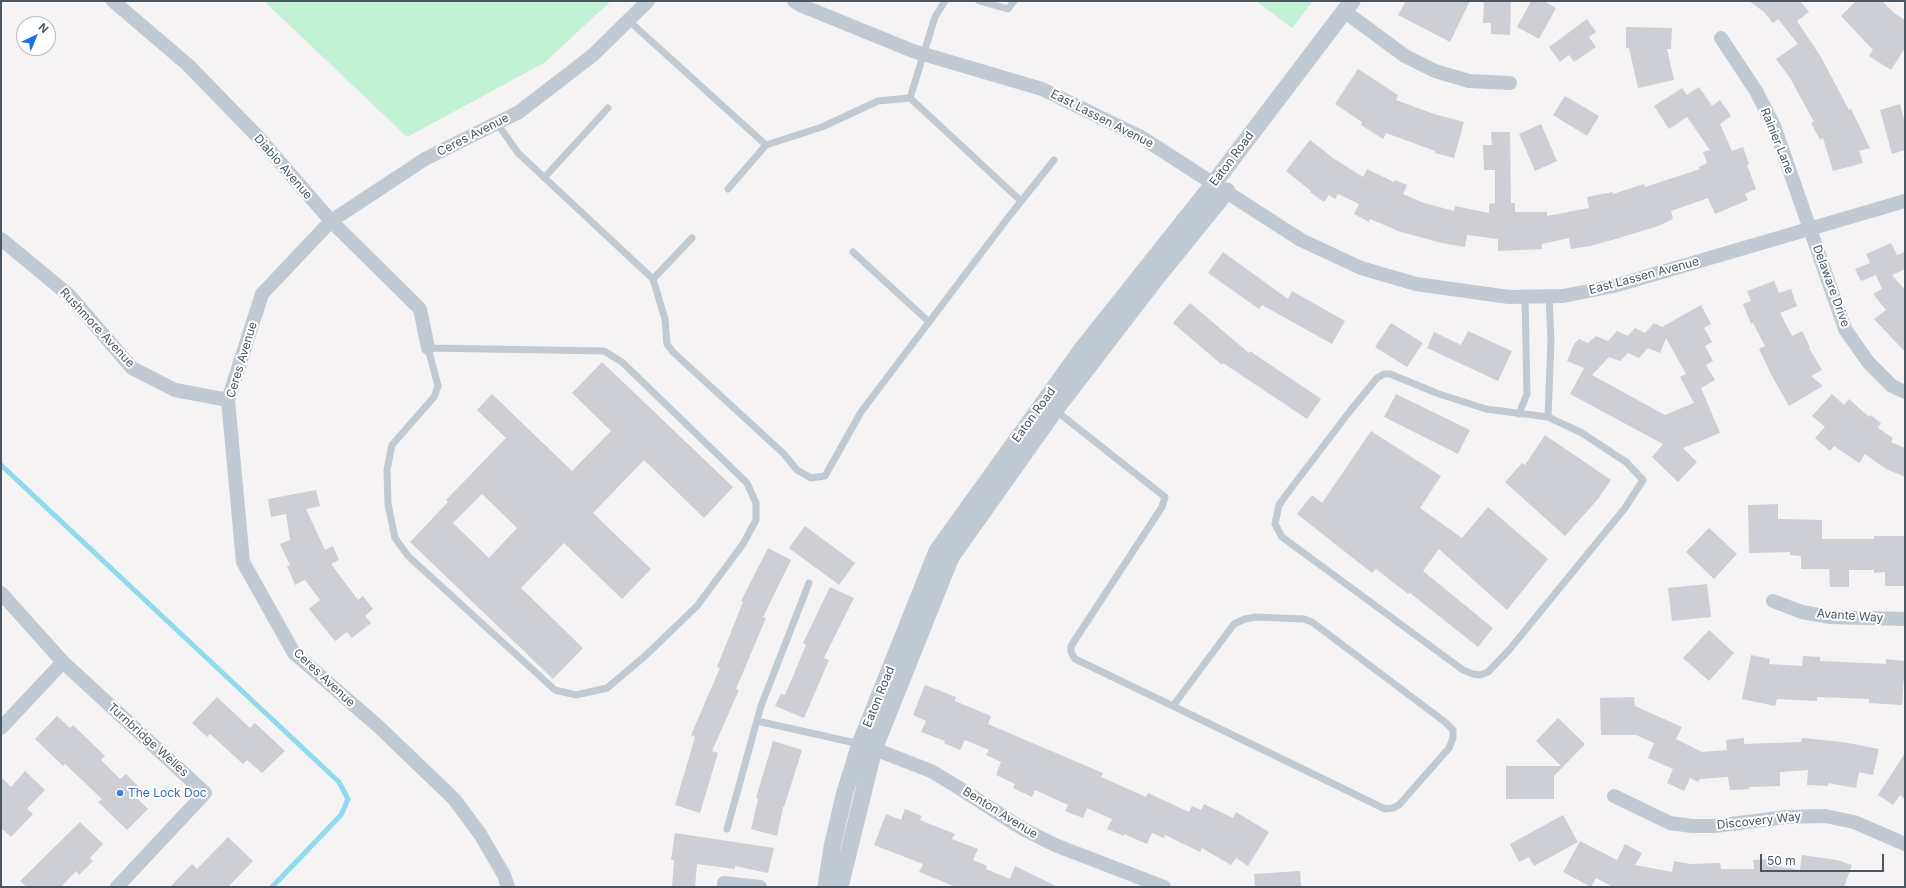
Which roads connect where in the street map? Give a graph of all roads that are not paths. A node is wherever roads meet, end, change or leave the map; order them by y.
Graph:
1 (113, 1) edge
2 (648, 1) edge
3 (794, 1) edge
4 (944, 1) edge
5 (979, 1) edge
6 (1014, 1) edge
7 (1348, 6) edge
8 (628, 20) junction
9 (1721, 38) dead end
10 (924, 54) junction
11 (1510, 83) dead end
12 (910, 98) junction
13 (608, 108) dead end
14 (496, 123) junction
15 (766, 145) junction
16 (1054, 160) dead end
17 (544, 178) junction
18 (1220, 187) junction
19 (728, 189) dead end
20 (1021, 201) junction
21 (1905, 201) edge
22 (331, 222) junction
23 (1810, 228) junction
24 (692, 238) dead end
25 (1, 239) edge
26 (852, 252) dead end
27 (653, 279) junction
28 (1549, 296) junction
29 (1525, 297) junction
30 (929, 322) junction
31 (428, 348) junction
32 (1905, 392) edge
33 (228, 400) junction
34 (1049, 406) junction
35 (1519, 414) junction
36 (1548, 417) junction
37 (809, 583) dead end
38 (1, 593) edge
39 (1773, 601) dead end
40 (1905, 619) edge
41 (63, 662) junction
42 (1173, 706) junction
43 (756, 721) junction
44 (1, 728) edge
45 (867, 746) junction
46 (1614, 796) dead end
47 (727, 829) dead end
48 (1905, 844) edge
49 (117, 887) edge
50 (508, 887) edge
51 (724, 887) edge
52 (760, 887) edge
53 (826, 887) edge
54 (840, 887) edge
55 (1164, 887) edge

1 - 22 street, Diablo Avenue
2 - 8 street, Ceres Avenue
3 - 10 street, East Lassen Avenue
4 - 10 lane
5 - 6 lane
7 - 11 street
7 - 18 street, Eaton Road
8 - 14 street, Ceres Avenue
8 - 15 lane
9 - 23 street, Rainier Lane
10 - 12 lane
10 - 18 street, East Lassen Avenue
12 - 15 lane
12 - 20 lane
13 - 17 lane
14 - 17 lane
14 - 22 street, Ceres Avenue
15 - 19 lane
16 - 20 lane
17 - 27 lane
18 - 29 street, East Lassen Avenue
18 - 34 street, Eaton Road
20 - 30 lane
21 - 23 street, East Lassen Avenue
22 - 31 street, Diablo Avenue
22 - 33 street, Ceres Avenue
23 - 28 street, East Lassen Avenue
23 - 32 street, Delaware Drive
24 - 27 lane
25 - 33 street, Rushmore Avenue
26 - 30 lane
27 - 30 lane
28 - 29 street, East Lassen Avenue
28 - 36 lane
29 - 35 lane
31 - 31 lane
33 - 50 street, Ceres Avenue
34 - 42 lane
34 - 45 street, Eaton Road
35 - 36 lane
35 - 36 lane
37 - 43 lane
38 - 41 street, Turnbridge Welles
39 - 40 street, Avante Way
41 - 44 street
41 - 49 street, Turnbridge Welles
42 - 42 lane
43 - 45 lane
43 - 47 lane
45 - 53 street, Eaton Road
45 - 54 street
45 - 55 street, Benton Avenue
46 - 48 street, Discovery Way
51 - 52 street

